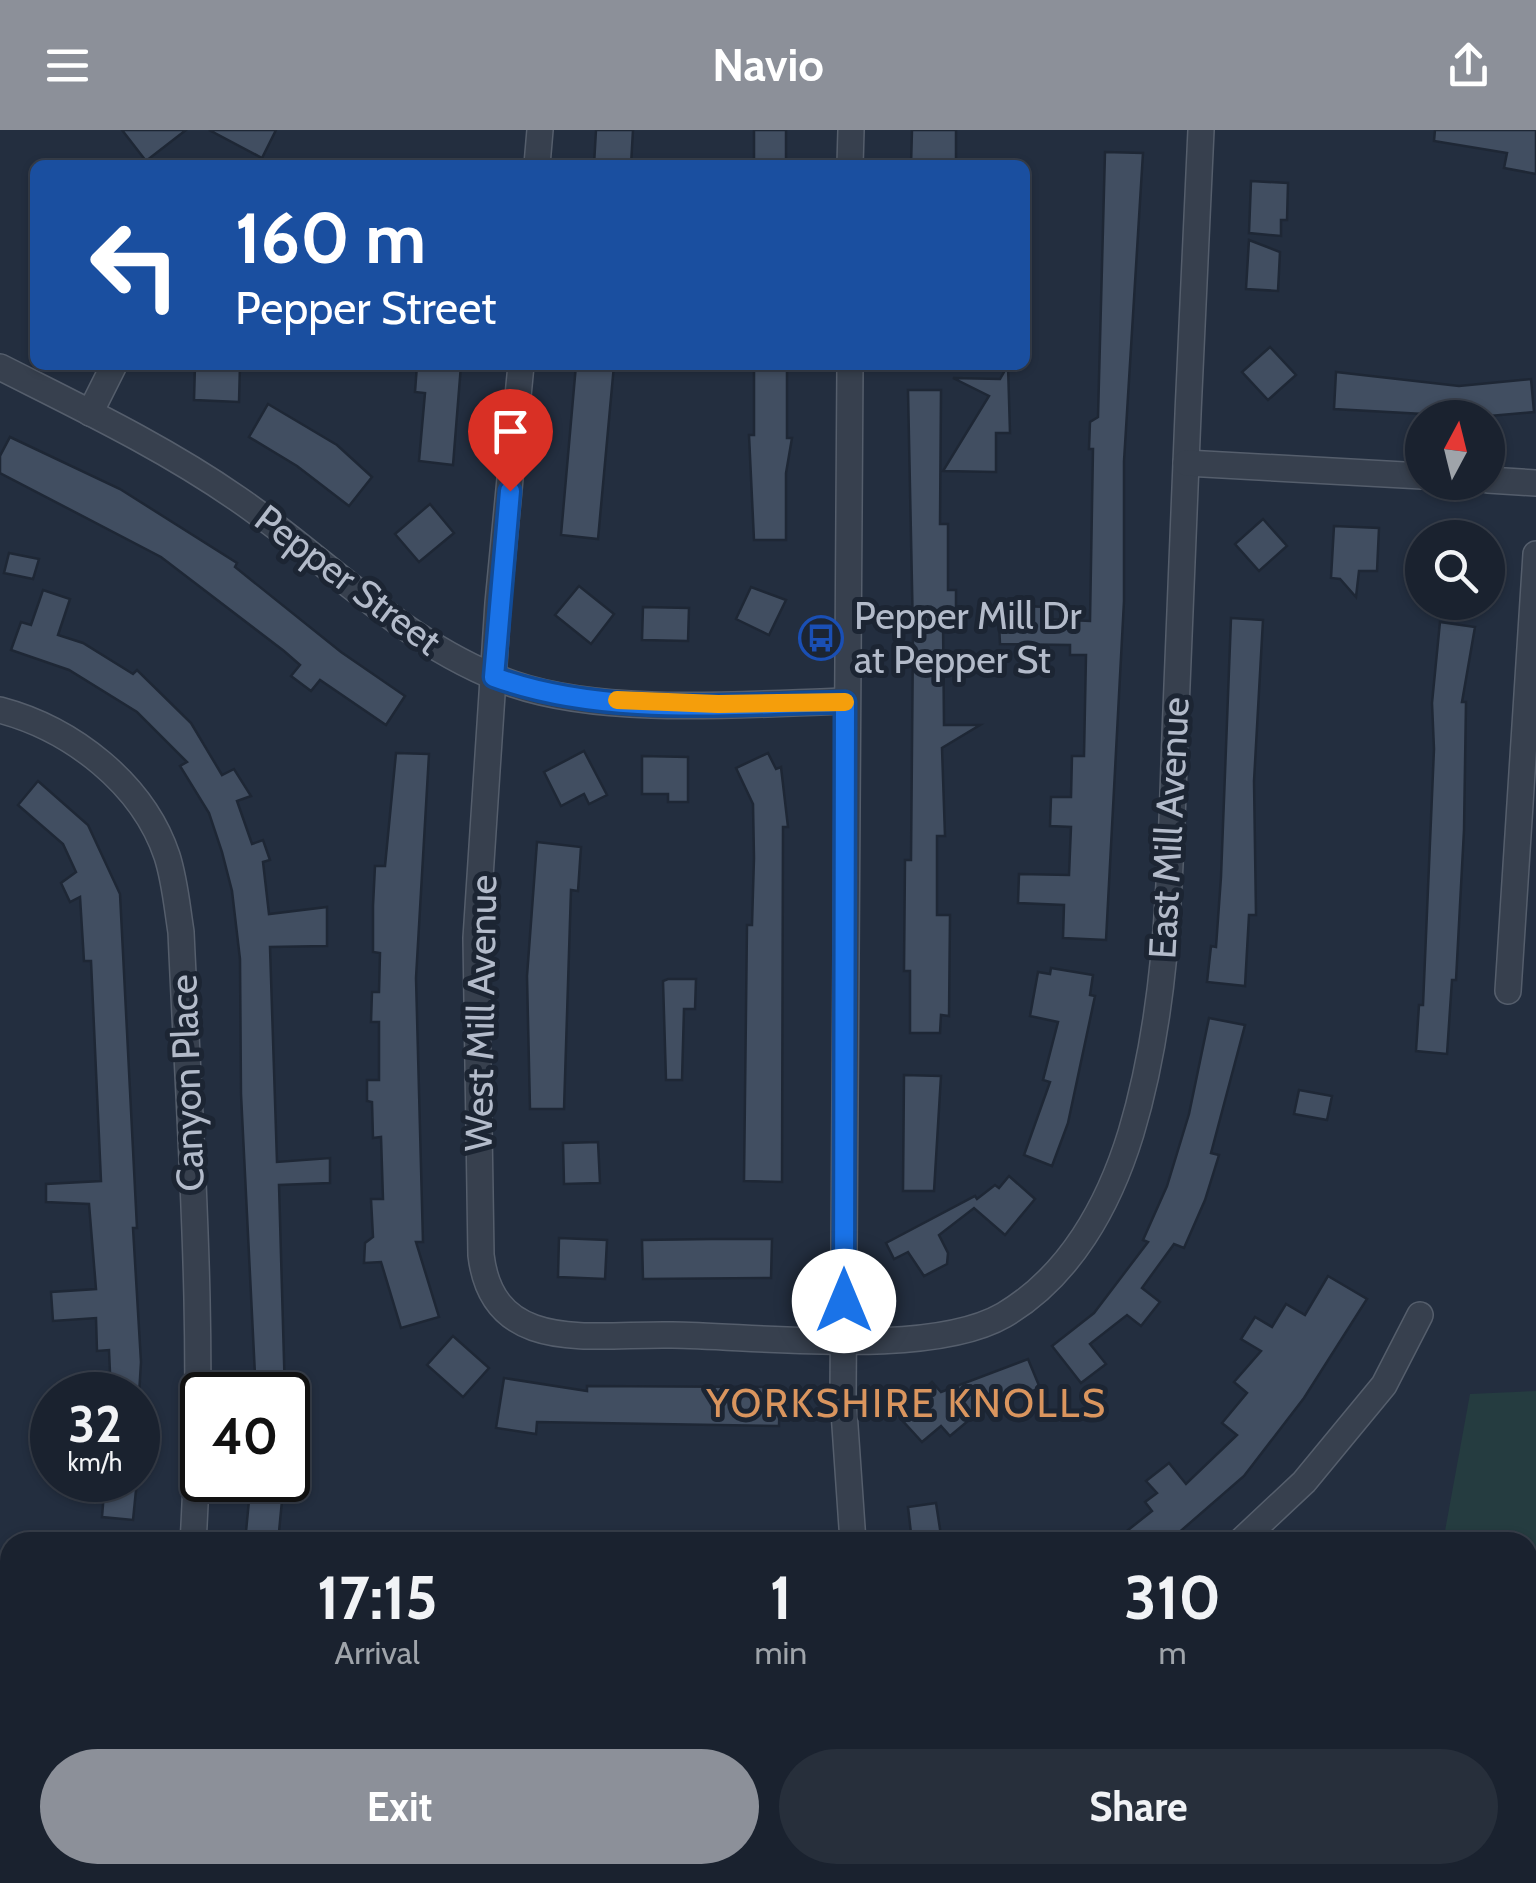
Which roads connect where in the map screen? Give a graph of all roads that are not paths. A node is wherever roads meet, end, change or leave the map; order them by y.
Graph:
1 (540, 130) edge
2 (850, 130) edge
3 (1201, 130) edge
4 (537, 160) edge
5 (850, 160) edge
6 (0, 367) edge
7 (112, 370) edge
8 (521, 370) edge
9 (850, 370) edge
10 (90, 413) junction
11 (1186, 463) junction
12 (1405, 475) edge
13 (1505, 481) edge
14 (1536, 483) edge
15 (1536, 554) edge
16 (494, 677) junction
17 (845, 702) junction
18 (0, 710) edge
19 (1508, 991) dead end
20 (1420, 1314) dead end
21 (843, 1340) junction
22 (194, 1532) edge
23 (852, 1532) edge
24 (1251, 1532) edge

1 - 4 street
2 - 5 street
3 - 11 street, East Mill Avenue
6 - 10 street, Pepper Street
7 - 10 street
8 - 16 street, West Mill Avenue
9 - 17 street
10 - 16 street, Pepper Street
11 - 12 street
11 - 21 street, East Mill Avenue
13 - 14 street
15 - 19 street
16 - 17 street, Pepper Street
16 - 21 street, West Mill Avenue
17 - 21 street
18 - 22 street, Canyon Place
20 - 24 street
21 - 23 street

